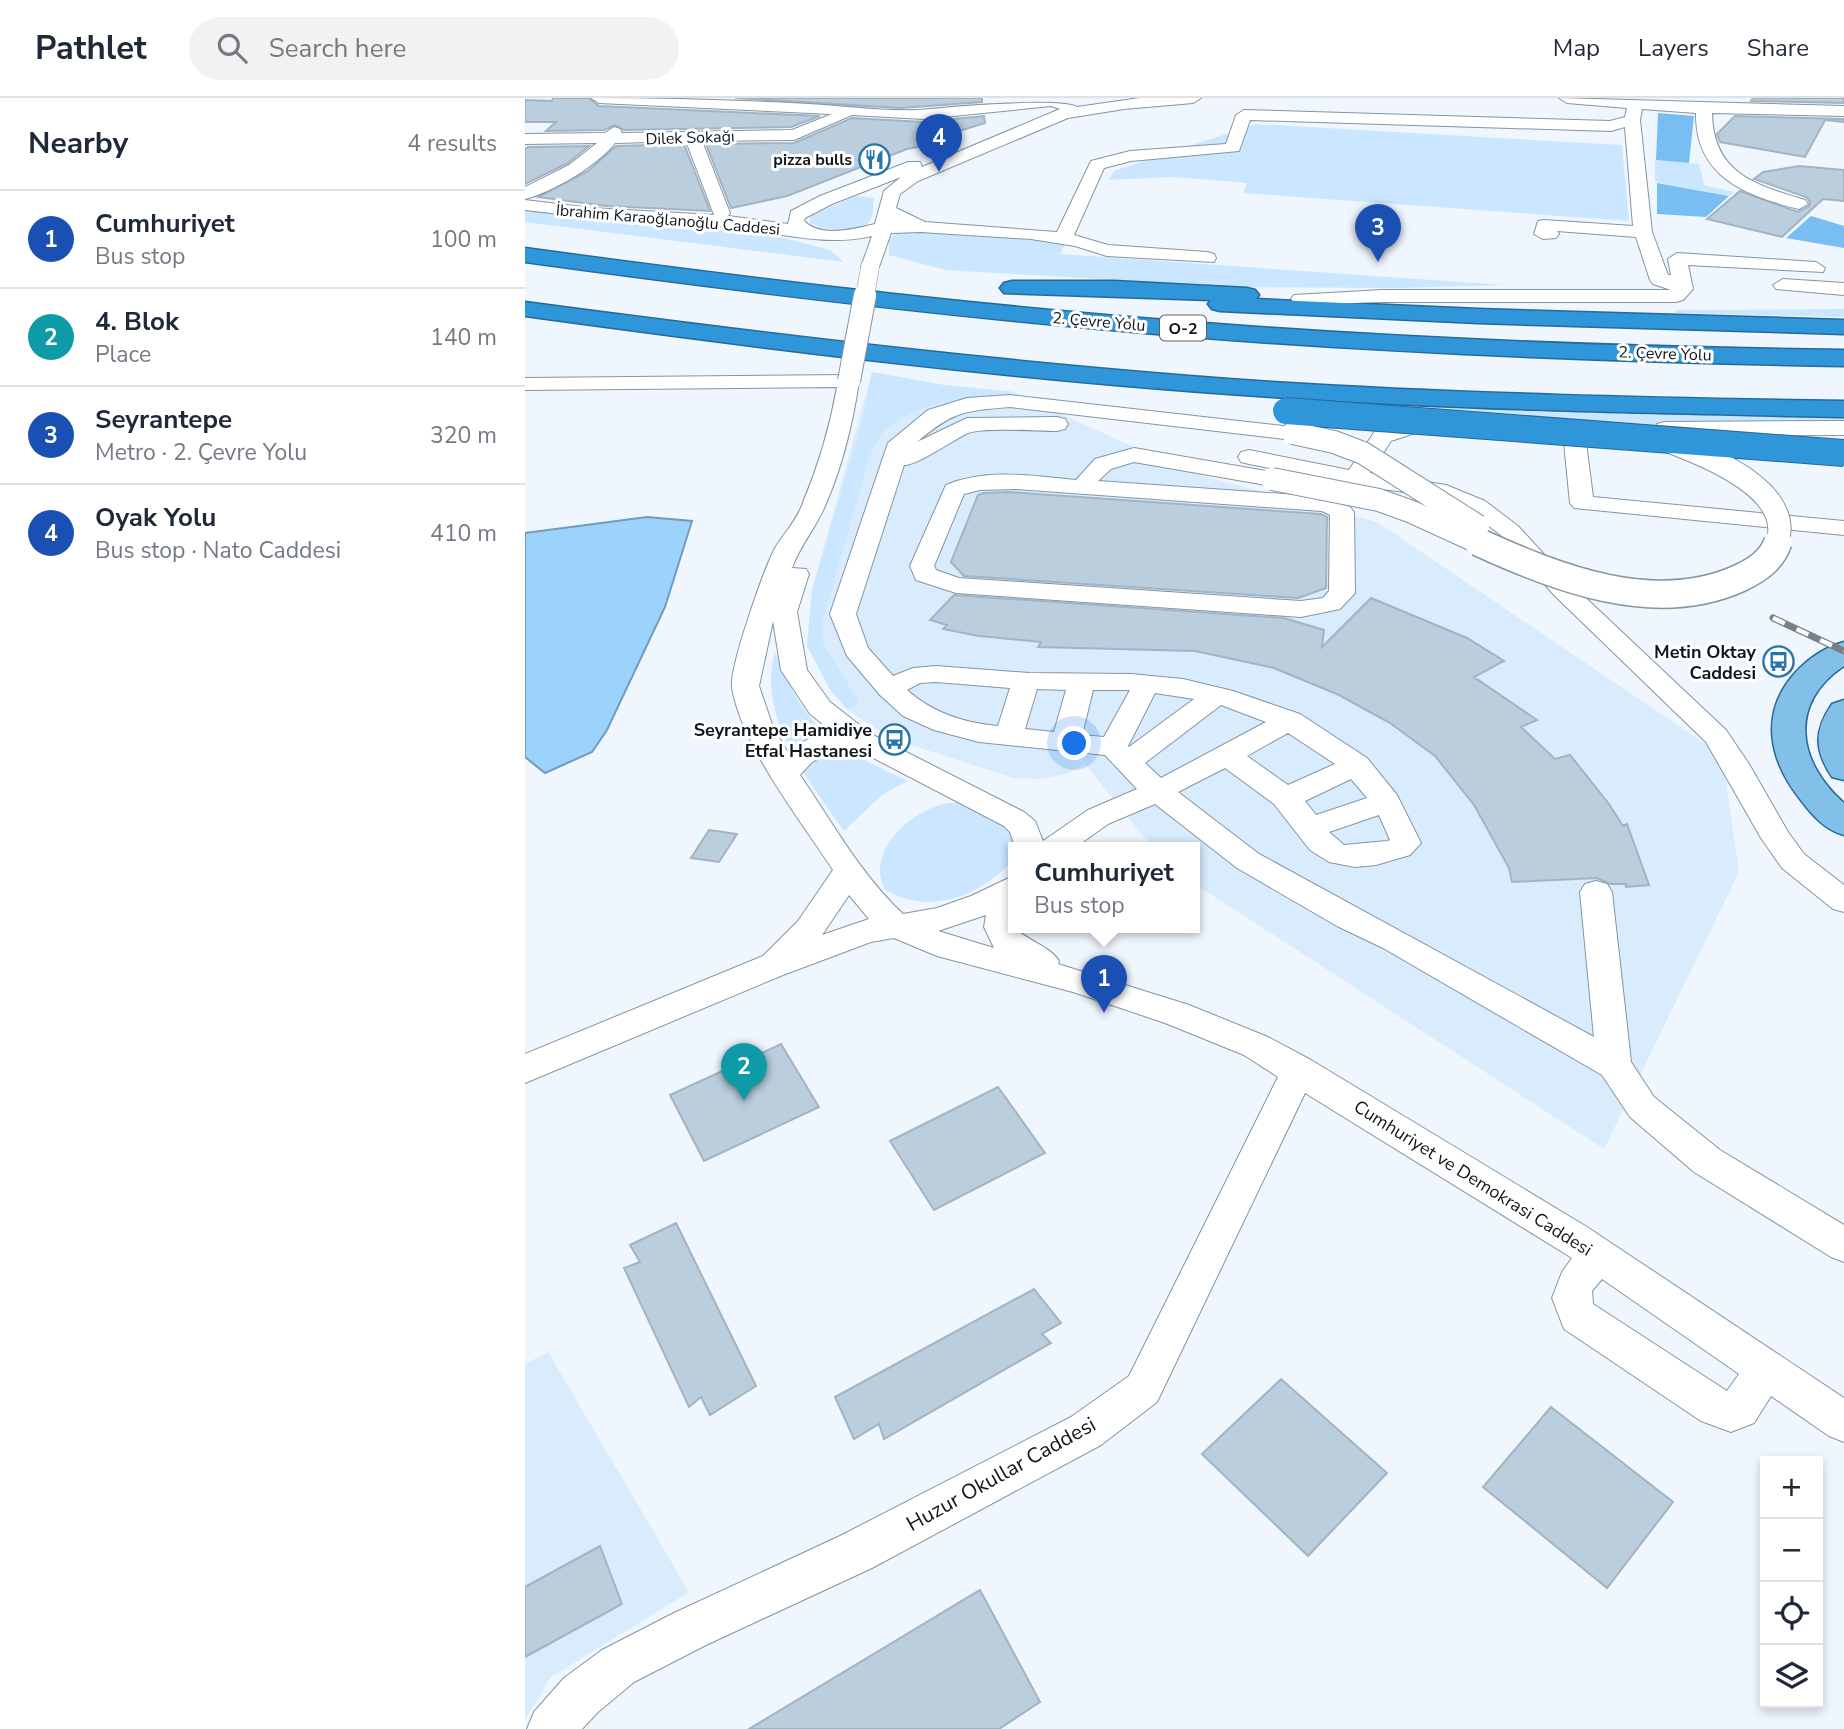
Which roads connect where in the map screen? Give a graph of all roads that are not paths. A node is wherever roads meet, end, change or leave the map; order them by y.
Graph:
1 (599, 98) edge
2 (997, 98) edge
3 (1097, 98) edge
4 (1193, 98) edge
5 (1570, 98) edge
6 (1046, 99) edge
7 (654, 101) junction
8 (1017, 101) edge
9 (742, 102) edge
10 (1777, 104) edge
11 (955, 105) edge
12 (977, 110) junction
13 (1696, 110) junction
14 (1802, 110) junction
15 (1844, 111) edge
16 (851, 112) junction
17 (1633, 112) junction
18 (1064, 114) junction
19 (692, 137) junction
20 (525, 139) edge
21 (611, 140) junction
22 (525, 194) edge
23 (1799, 204) dead end
24 (525, 205) edge
25 (721, 213) dead end
26 (884, 219) junction
27 (1643, 232) junction
28 (811, 234) junction
29 (1549, 234) dead end
30 (1063, 239) junction
31 (525, 254) edge
32 (1207, 258) dead end
33 (870, 267) junction
34 (1816, 268) dead end
35 (847, 271) dead end
36 (895, 276) dead end
37 (1677, 281) junction
38 (985, 286) dead end
39 (1012, 288) junction
40 (1844, 289) edge
41 (650, 296) dead end
42 (1301, 299) junction
43 (711, 304) dead end
44 (1844, 304) edge
45 (1264, 307) junction
46 (525, 309) edge
47 (775, 312) dead end
48 (1844, 327) edge
49 (789, 343) junction
50 (1844, 346) edge
51 (1844, 358) edge
52 (983, 364) junction
53 (1735, 380) dead end
54 (849, 381) junction
55 (525, 384) edge
56 (1844, 393) edge
57 (1844, 409) edge
58 (1290, 422) junction
59 (1844, 428) edge
60 (1663, 439) junction
61 (1575, 443) dead end
62 (1844, 453) edge
63 (891, 474) junction
64 (1355, 478) junction
65 (1082, 486) junction
66 (813, 509) junction
67 (1342, 512) junction
68 (1844, 528) edge
69 (1572, 581) junction
70 (1844, 652) edge
71 (960, 677) junction
72 (1026, 681) junction
73 (1081, 682) junction
74 (1147, 683) junction
75 (890, 689) junction
76 (1217, 695) junction
77 (1844, 711) edge
78 (1290, 720) junction
79 (944, 724) junction
80 (1009, 737) junction
81 (861, 740) junction
82 (1066, 741) junction
83 (1120, 754) junction
84 (1227, 755) junction
85 (1357, 765) junction
86 (1844, 769) edge
87 (785, 774) junction
88 (1158, 791) junction
89 (1285, 797) junction
90 (1387, 802) junction
91 (1844, 823) edge
92 (1310, 828) junction
93 (1028, 842) edge
94 (1062, 842) edge
95 (849, 870) junction
96 (1008, 891) edge
97 (1596, 892) dead end
98 (1008, 900) edge
99 (1844, 901) edge
100 (896, 926) junction
101 (771, 966) junction
102 (1077, 981) junction
103 (1614, 1065) junction
104 (525, 1069) edge
105 (1299, 1070) junction
106 (1844, 1245) edge
107 (1597, 1255) junction
108 (1766, 1369) junction
109 (1844, 1422) edge
110 (551, 1729) edge

1 - 7 street
2 - 12 street
3 - 6 street
4 - 18 street
5 - 17 street
6 - 8 street
6 - 18 street
7 - 9 street
7 - 21 street
8 - 12 street
8 - 28 street
9 - 16 street
10 - 13 street
10 - 14 street
11 - 12 street
11 - 16 street
13 - 14 street
13 - 17 street
13 - 23 street
14 - 15 street
16 - 19 street, Dilek Sokağı
17 - 27 street
17 - 30 street
18 - 26 street
19 - 21 street, Dilek Sokağı
19 - 25 street
20 - 21 street, Dilek Sokağı
21 - 22 street
24 - 28 street, İbrahim Karaoğlanoğlu Caddesi
26 - 28 street
26 - 30 street
26 - 33 street
27 - 29 street
27 - 37 street
28 - 33 street
30 - 32 street
31 - 51 highway, 2. Çevre Yolu / O-2
33 - 54 street, bridge
34 - 37 street
35 - 36 highway
37 - 40 street
37 - 42 street
38 - 39 highway
39 - 42 highway
39 - 45 highway
41 - 43 highway
42 - 44 highway
45 - 48 highway
45 - 50 highway
46 - 49 highway
47 - 53 highway, 2. Çevre Yolu / O-2
49 - 52 highway
49 - 58 highway
52 - 56 highway
52 - 57 highway
54 - 55 street
54 - 66 street
58 - 60 highway, bridge
58 - 63 street
58 - 69 street, bridge
59 - 64 street
60 - 62 highway, bridge
60 - 69 street, bridge
61 - 68 street
63 - 64 street
63 - 75 street
64 - 67 street
64 - 99 street
65 - 67 street
65 - 67 street
65 - 69 street, bridge
66 - 81 street
66 - 87 street
70 - 91 main road
71 - 72 street
71 - 75 street
71 - 79 street
72 - 73 street
72 - 80 street
73 - 74 street
73 - 82 street
74 - 76 street
74 - 83 street
75 - 79 street
76 - 78 street
76 - 83 street
77 - 86 main road
78 - 84 street
78 - 85 street
79 - 80 street
80 - 82 street
81 - 87 street
81 - 93 street
82 - 83 street
83 - 88 street
84 - 88 street
84 - 89 street
85 - 89 street
85 - 90 street
87 - 95 street
88 - 94 street
88 - 103 street
89 - 92 street
90 - 92 street
90 - 92 street
95 - 100 street
95 - 101 street
96 - 100 street
97 - 103 street
98 - 102 street, Cumhuriyet ve Demokrasi Caddesi
100 - 101 street
100 - 102 street, Cumhuriyet ve Demokrasi Caddesi
101 - 104 street
102 - 105 street, Cumhuriyet ve Demokrasi Caddesi
103 - 106 street
105 - 107 street, Cumhuriyet ve Demokrasi Caddesi
105 - 110 street, Huzur Okullar Caddesi
107 - 108 street, Cumhuriyet ve Demokrasi Caddesi
107 - 108 street
108 - 109 street, Cumhuriyet ve Demokrasi Caddesi

